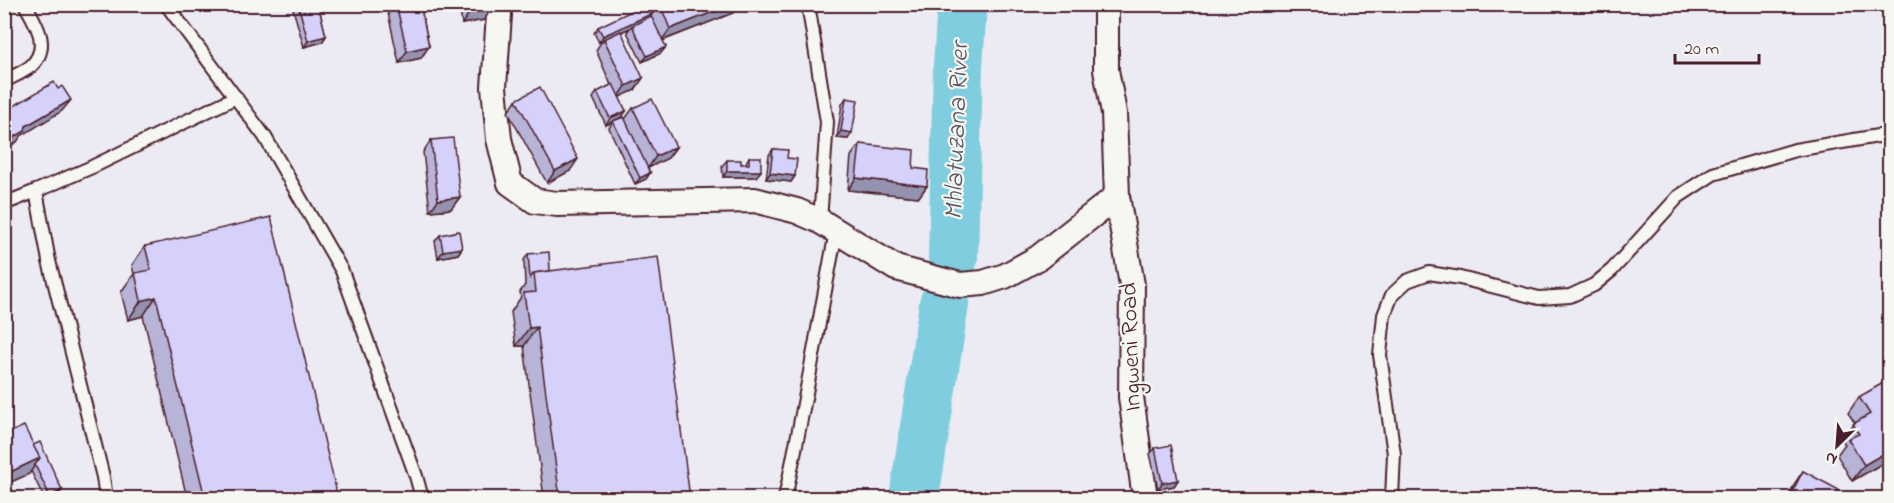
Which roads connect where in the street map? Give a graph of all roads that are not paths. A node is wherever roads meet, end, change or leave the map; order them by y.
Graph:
1 (25, 4) edge
2 (166, 4) edge
3 (496, 4) edge
4 (808, 4) edge
5 (1106, 4) edge
6 (4, 81) edge
7 (236, 97) junction
8 (1890, 136) edge
9 (36, 191) junction
10 (1117, 196) junction
11 (4, 204) edge
12 (828, 226) junction
13 (106, 498) edge
14 (422, 498) edge
15 (785, 498) edge
16 (1145, 498) edge
17 (1392, 498) edge

1 - 6 lane
2 - 7 lane
3 - 12 street
4 - 12 lane
5 - 10 street, Ingweni Road
7 - 9 lane
7 - 14 lane
8 - 17 lane
9 - 11 lane
9 - 13 lane
10 - 12 street
10 - 16 street, Ingweni Road
12 - 15 lane

